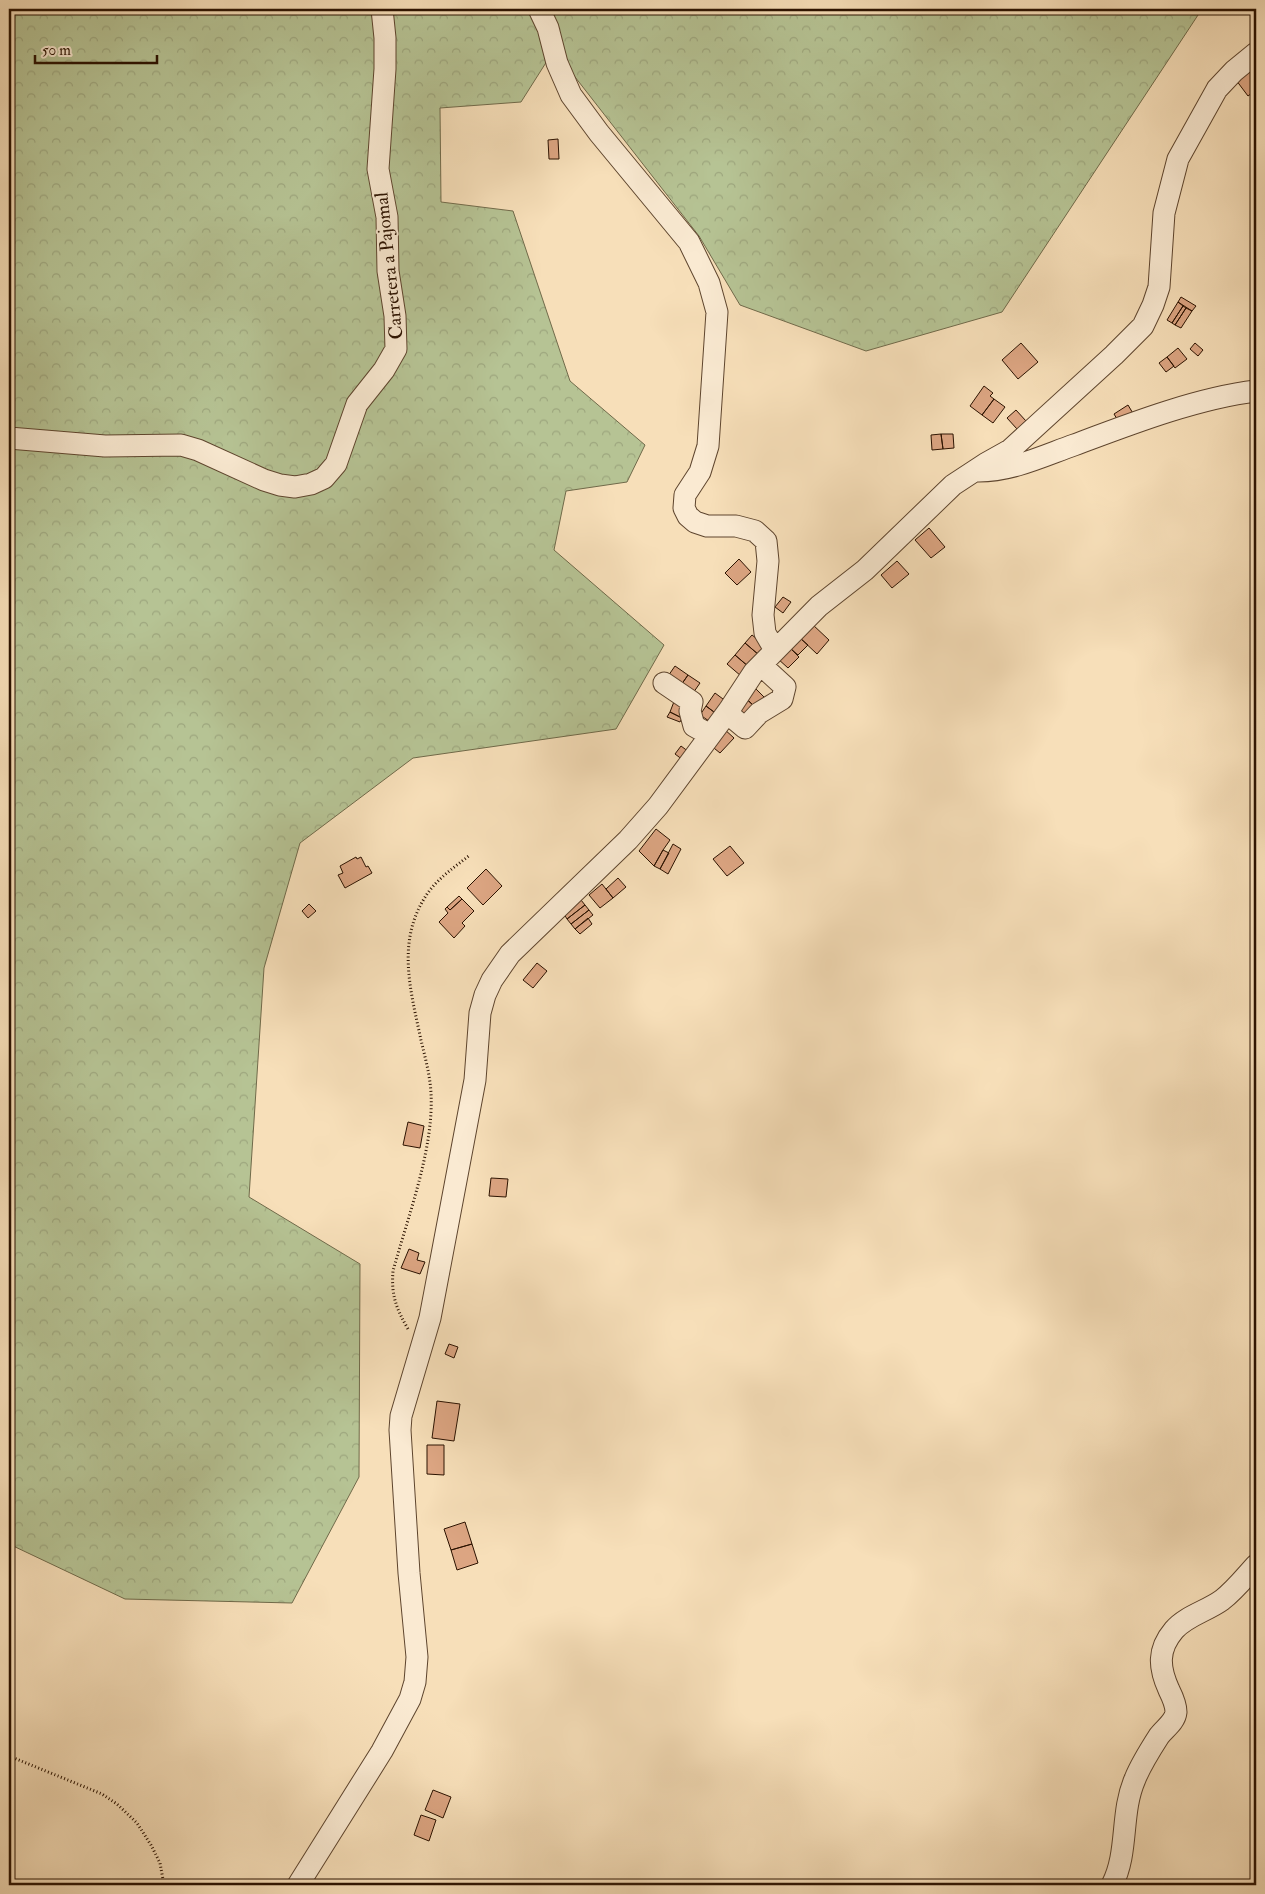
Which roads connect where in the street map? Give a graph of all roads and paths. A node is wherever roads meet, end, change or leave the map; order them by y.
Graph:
1 (382, 9) edge
2 (539, 9) edge
3 (1256, 53) edge
4 (1256, 391) edge
5 (9, 438) edge
6 (974, 471) junction
7 (768, 658) junction
8 (664, 683) dead end
9 (727, 713) junction
10 (710, 735) junction
11 (470, 855) dead end
12 (422, 1347) junction
13 (1256, 1565) edge
14 (9, 1756) edge
15 (164, 1885) edge
16 (298, 1885) edge
17 (1112, 1885) edge

1 - 5 street, Carretera a Pajomal
2 - 7 street
3 - 6 street
4 - 6 street
6 - 7 street
7 - 9 street
7 - 9 street
8 - 10 street
9 - 10 street
10 - 12 street
11 - 12 path
12 - 16 street
13 - 17 street
14 - 15 path

